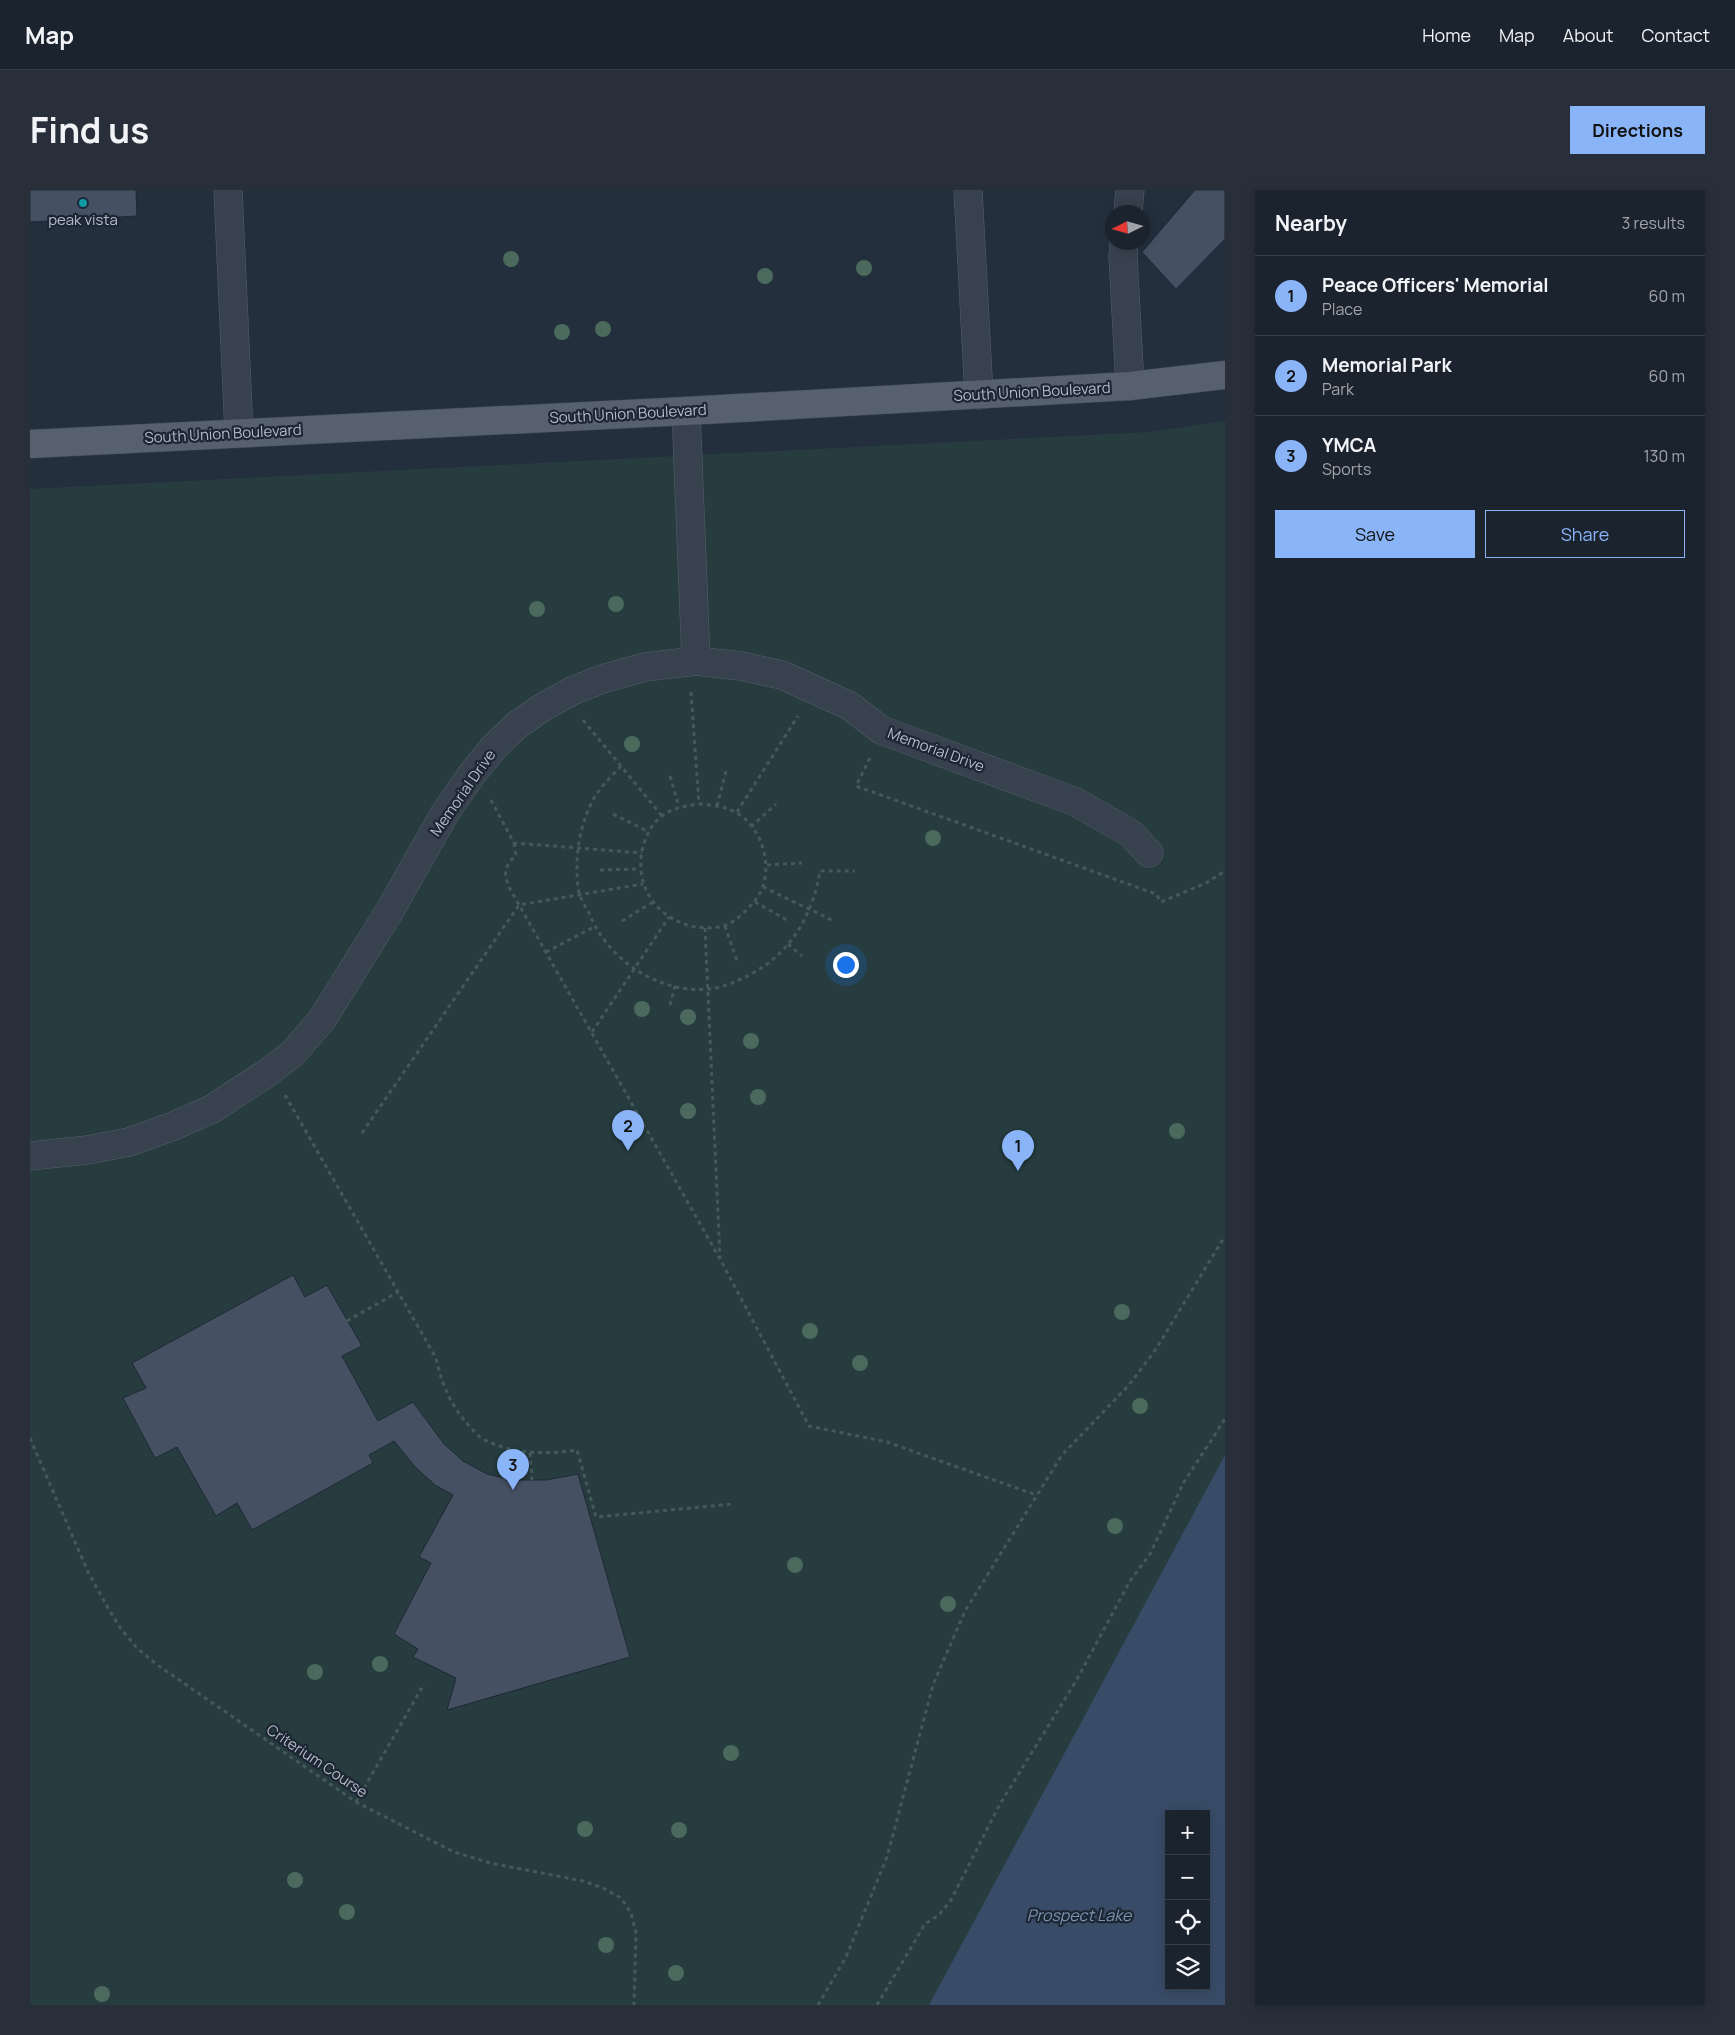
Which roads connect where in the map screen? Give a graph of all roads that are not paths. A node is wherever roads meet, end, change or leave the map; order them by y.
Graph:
1 (228, 190) edge
2 (968, 190) edge
3 (1130, 190) edge
4 (1129, 205) edge
5 (1123, 250) edge
6 (1225, 375) edge
7 (1130, 386) junction
8 (979, 395) junction
9 (686, 411) junction
10 (239, 433) junction
11 (30, 444) edge
12 (696, 661) junction
13 (1149, 853) dead end
14 (30, 1156) edge

1 - 10 street
2 - 8 street
3 - 4 street
5 - 7 street
6 - 7 main road, South Union Boulevard
7 - 8 main road, South Union Boulevard
8 - 9 main road, South Union Boulevard
9 - 10 main road, South Union Boulevard
9 - 12 street
10 - 11 main road, South Union Boulevard
12 - 13 street, Memorial Drive
12 - 14 street, Memorial Drive

